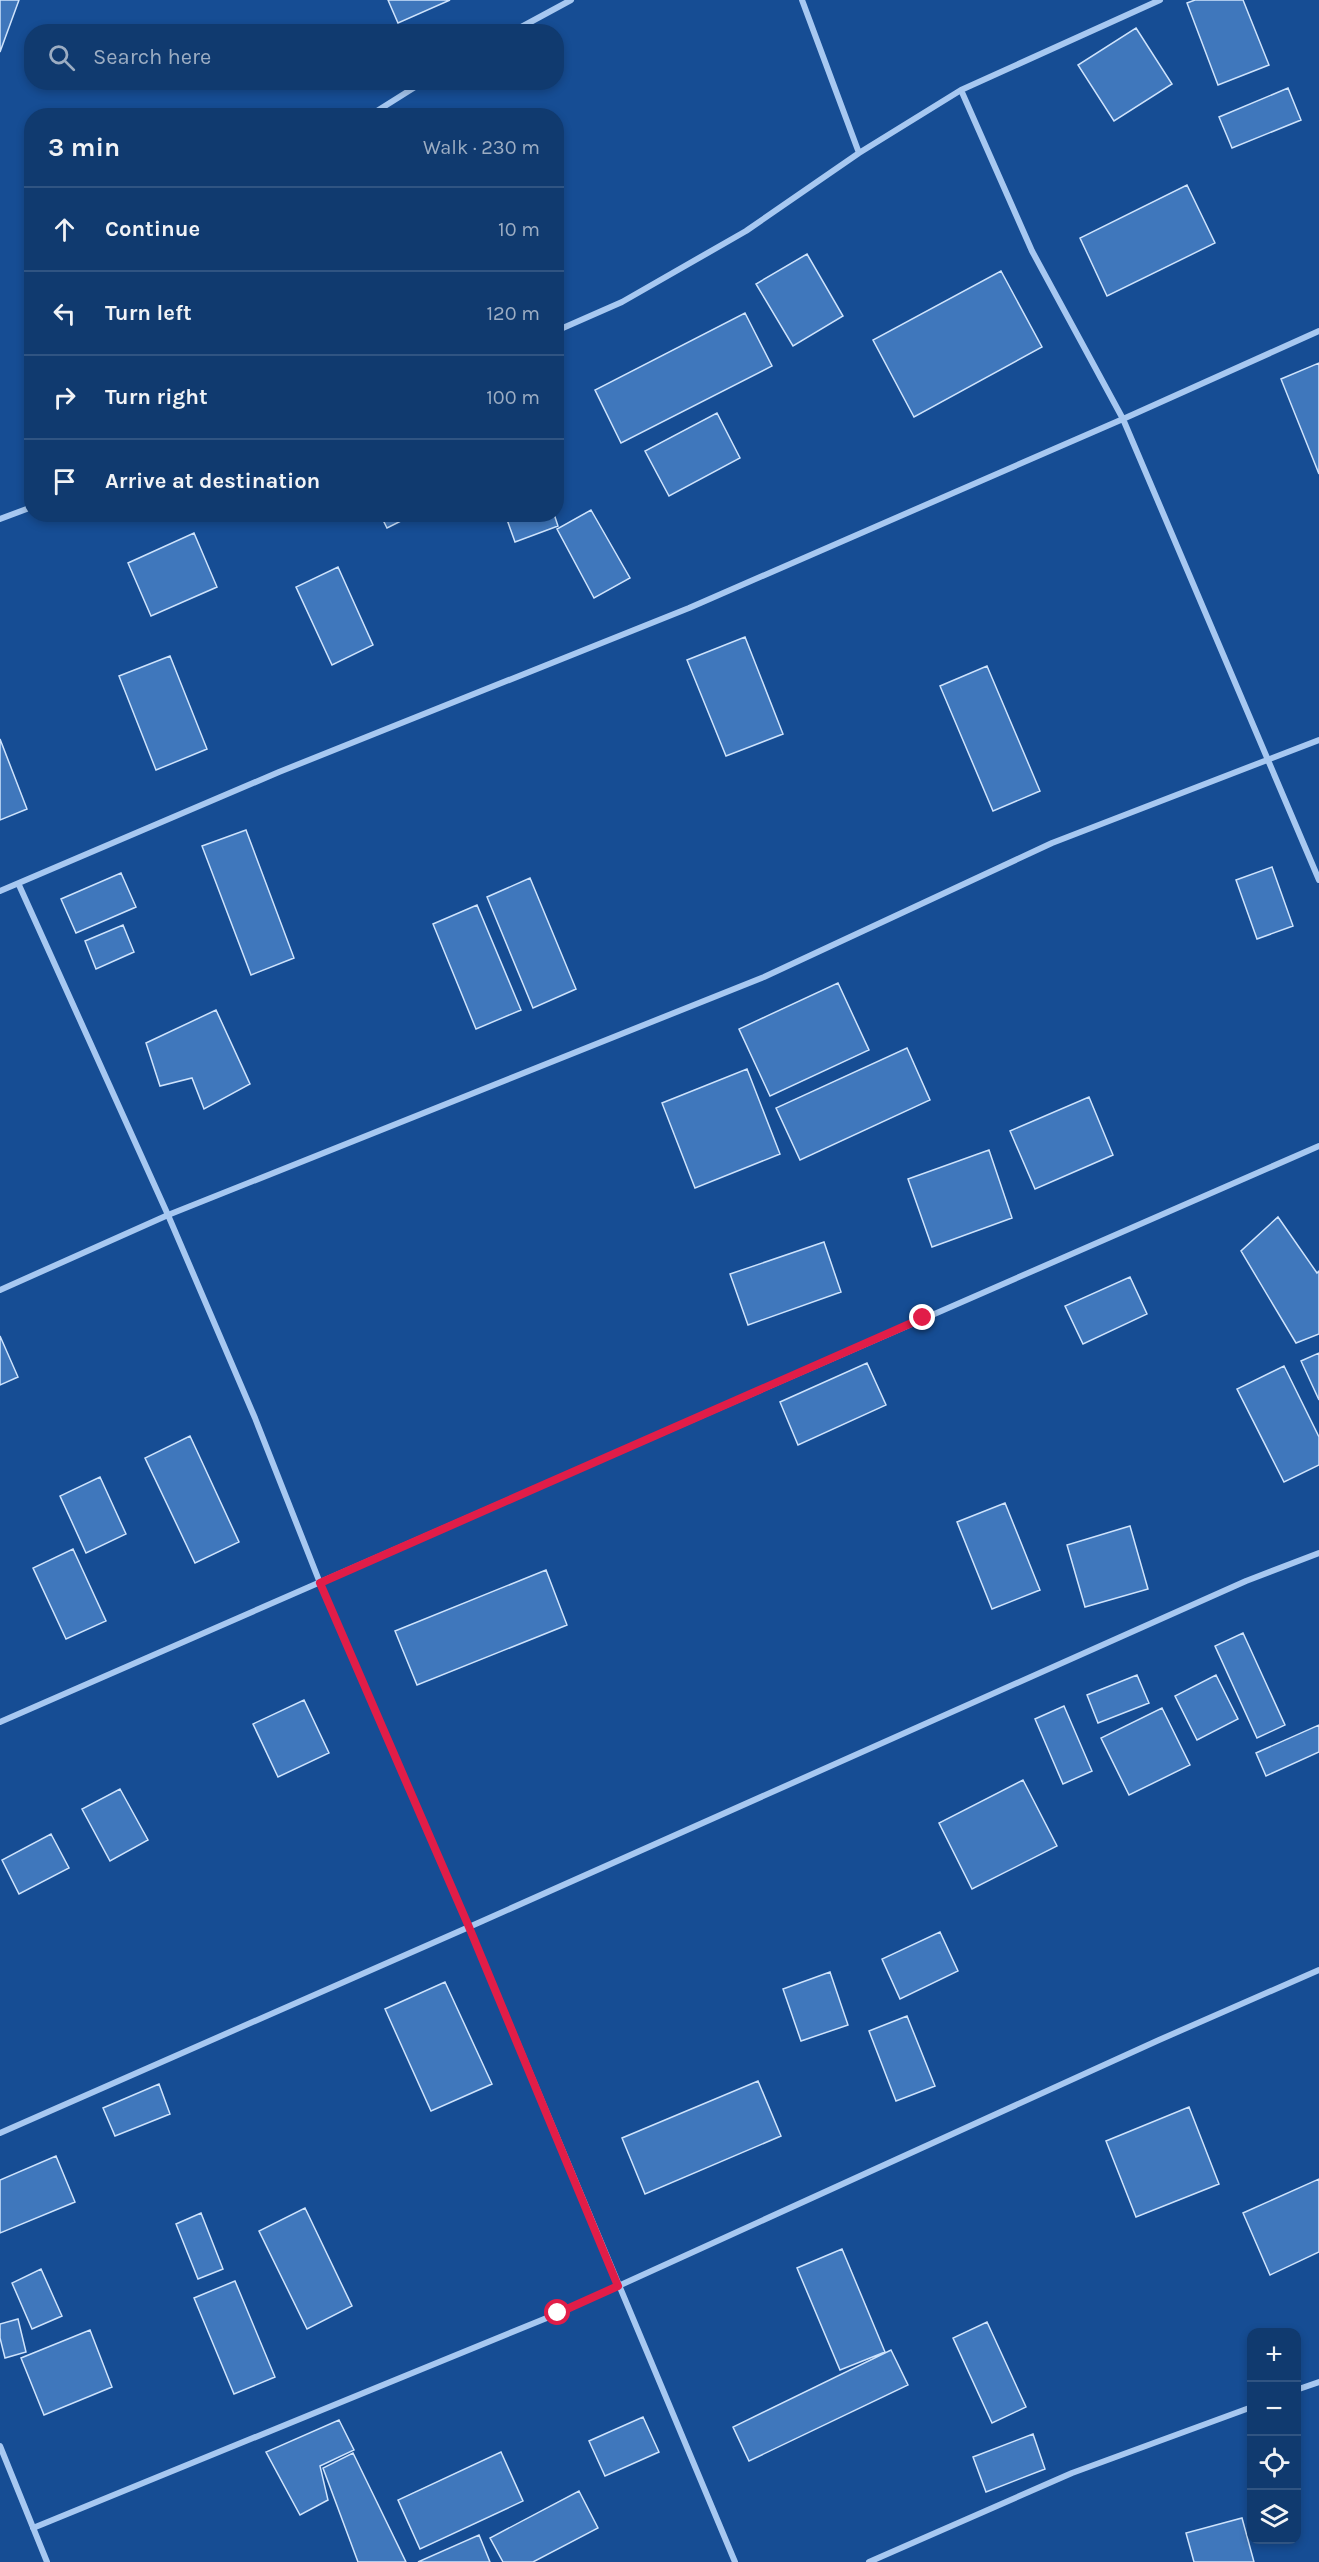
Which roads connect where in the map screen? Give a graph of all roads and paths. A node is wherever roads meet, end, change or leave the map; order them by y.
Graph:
1 (571, 0) edge
2 (802, 0) edge
3 (1160, 0) edge
4 (527, 24) edge
5 (410, 90) edge
6 (961, 90) junction
7 (382, 108) edge
8 (860, 153) junction
9 (564, 327) edge
10 (1319, 331) edge
11 (1123, 419) junction
12 (24, 510) edge
13 (0, 519) edge
14 (1319, 740) edge
15 (1268, 761) junction
16 (1319, 880) edge
17 (19, 885) junction
18 (0, 891) edge
19 (1319, 1146) edge
20 (168, 1215) junction
21 (0, 1290) edge
22 (1319, 1553) edge
23 (320, 1583) junction
24 (0, 1722) edge
25 (469, 1927) junction
26 (1319, 1970) edge
27 (0, 2133) edge
28 (618, 2286) junction
29 (1319, 2382) edge
30 (1301, 2388) edge
31 (1247, 2408) edge
32 (0, 2446) edge
33 (33, 2528) junction
34 (47, 2562) edge
35 (735, 2562) edge
36 (868, 2562) edge

1 - 4 street
2 - 8 street
3 - 6 street
5 - 7 street
6 - 8 street
6 - 11 street
8 - 9 street
10 - 11 street
11 - 15 street
11 - 17 street
12 - 13 street
14 - 15 street
15 - 16 street
15 - 20 street
17 - 18 street
17 - 20 street
19 - 23 street
20 - 21 street
20 - 23 street
22 - 25 street
23 - 24 street
23 - 25 street
25 - 27 street
25 - 28 street
26 - 28 street
28 - 33 street
28 - 35 street
29 - 30 street
31 - 36 street
32 - 33 street
33 - 34 street

